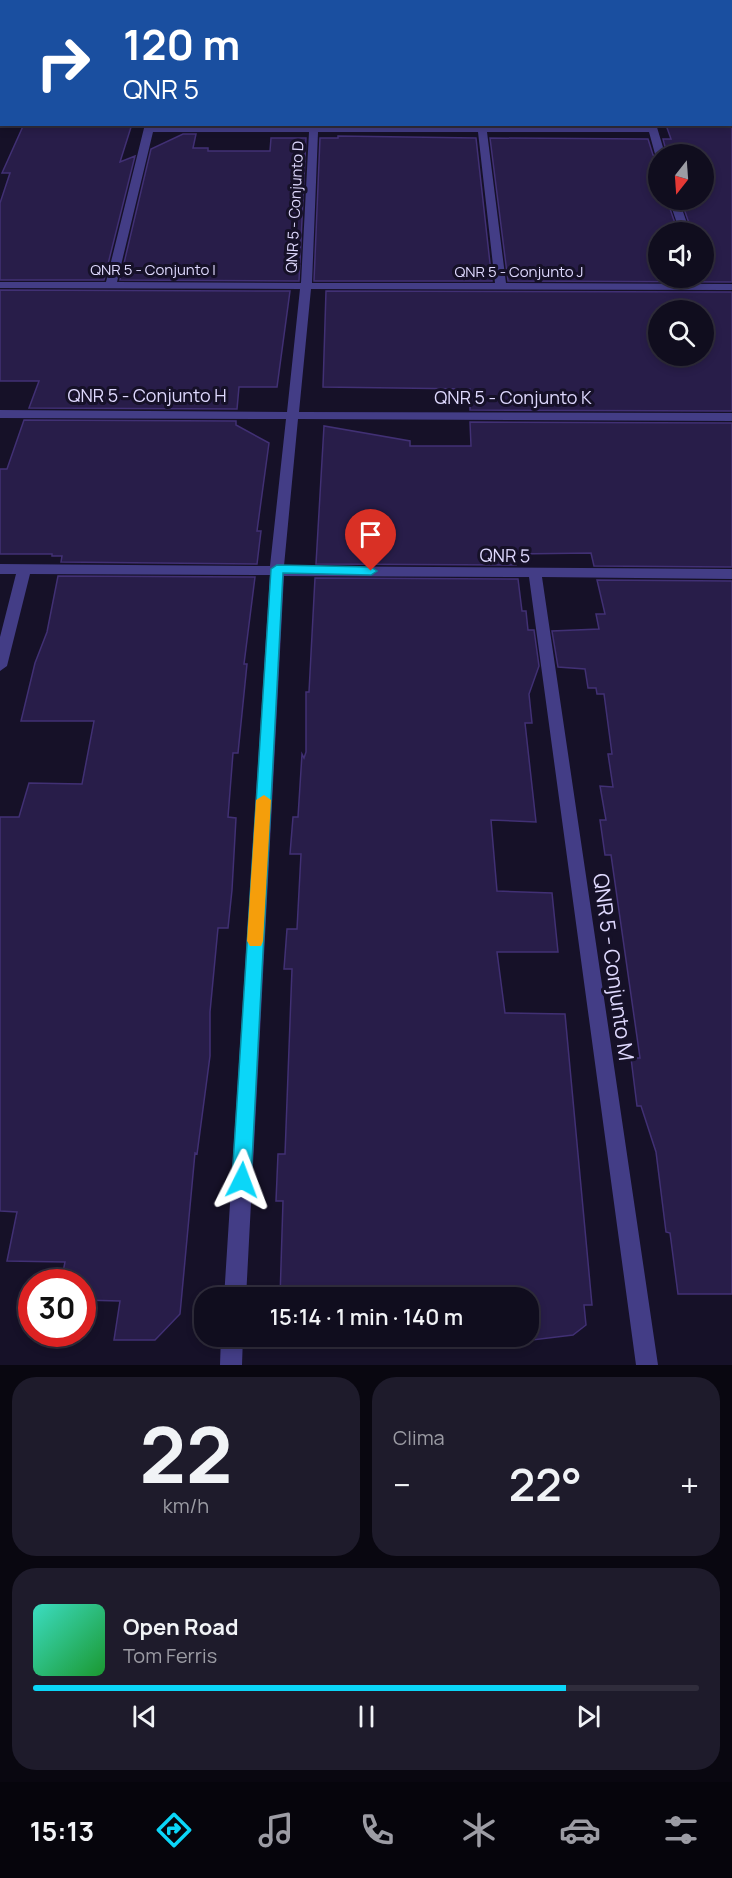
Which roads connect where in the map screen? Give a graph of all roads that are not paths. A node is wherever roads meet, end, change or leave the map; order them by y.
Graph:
1 (149, 127) edge
2 (651, 127) edge
3 (314, 129) junction
4 (482, 129) junction
5 (657, 144) edge
6 (648, 283) edge
7 (714, 284) edge
8 (0, 285) edge
9 (111, 285) junction
10 (306, 286) junction
11 (501, 287) junction
12 (732, 287) edge
13 (0, 414) edge
14 (294, 415) junction
15 (732, 417) edge
16 (0, 569) edge
17 (24, 569) junction
18 (277, 569) junction
19 (535, 574) junction
20 (732, 574) edge
21 (0, 666) edge
22 (236, 1287) edge
23 (232, 1347) edge
24 (231, 1365) edge
25 (647, 1365) edge

1 - 3 street
1 - 9 street
2 - 4 street
2 - 5 street
3 - 4 street
3 - 10 street, QNR 5 - Conjunto D
4 - 11 street
6 - 11 street, QNR 5 - Conjunto J
7 - 12 street, QNR 5 - Conjunto J
8 - 9 street, QNR 5 - Conjunto I
9 - 10 street, QNR 5 - Conjunto I
10 - 11 street, QNR 5 - Conjunto J
10 - 14 street
13 - 14 street, QNR 5 - Conjunto H
14 - 15 street, QNR 5 - Conjunto K
14 - 18 street
16 - 17 street, QNR 5
17 - 18 street, QNR 5
17 - 21 street
18 - 19 street, QNR 5
18 - 22 street
19 - 20 street, QNR 5
19 - 25 street, QNR 5 - Conjunto M
23 - 24 street

